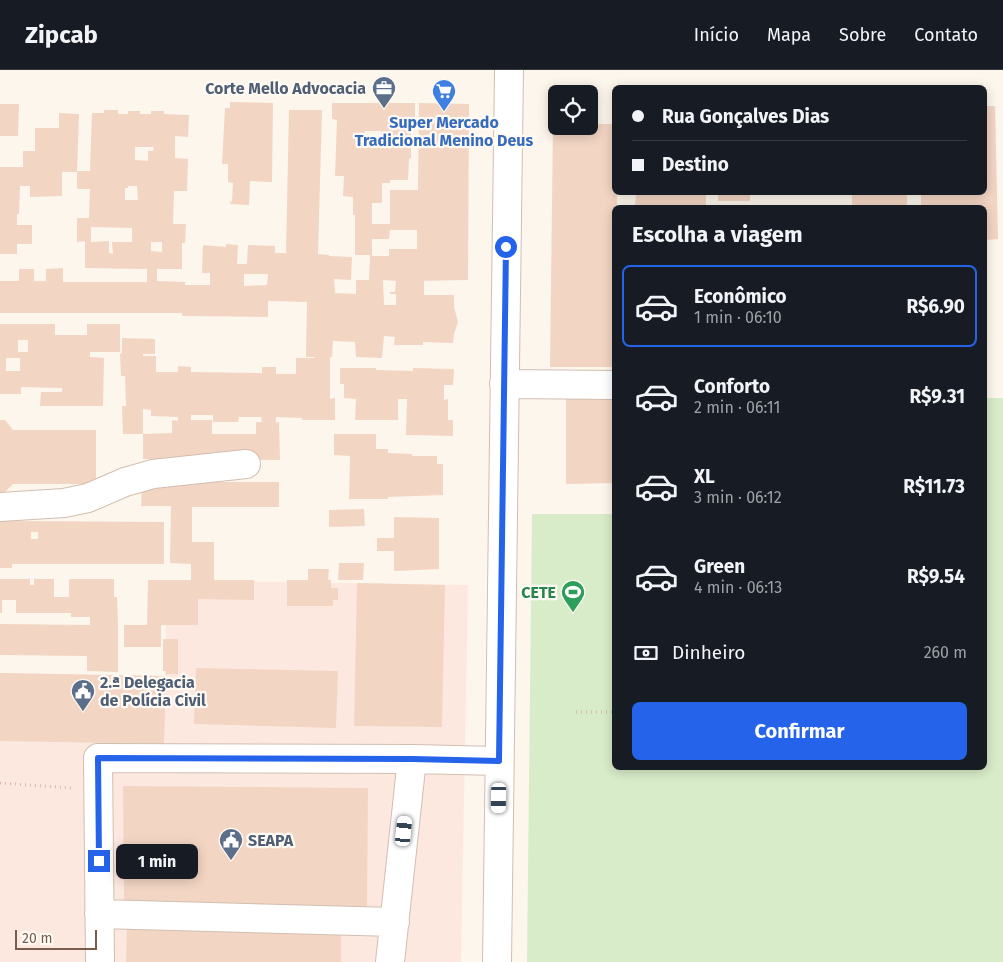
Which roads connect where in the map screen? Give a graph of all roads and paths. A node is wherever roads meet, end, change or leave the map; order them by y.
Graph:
1 (509, 70) edge
2 (504, 384) junction
3 (612, 385) edge
4 (246, 464) dead end
5 (0, 507) edge
6 (576, 712) dead end
7 (612, 712) edge
8 (412, 759) junction
9 (499, 761) junction
10 (0, 783) edge
11 (99, 790) junction
12 (99, 914) junction
13 (395, 922) junction
14 (100, 962) edge
15 (390, 962) edge
16 (497, 962) edge

1 - 2 street
2 - 3 street
2 - 9 street
4 - 5 street
6 - 7 path
8 - 9 street
8 - 11 street
8 - 13 street
9 - 16 street
10 - 11 path
11 - 12 street
12 - 13 street
12 - 14 street
13 - 15 street

